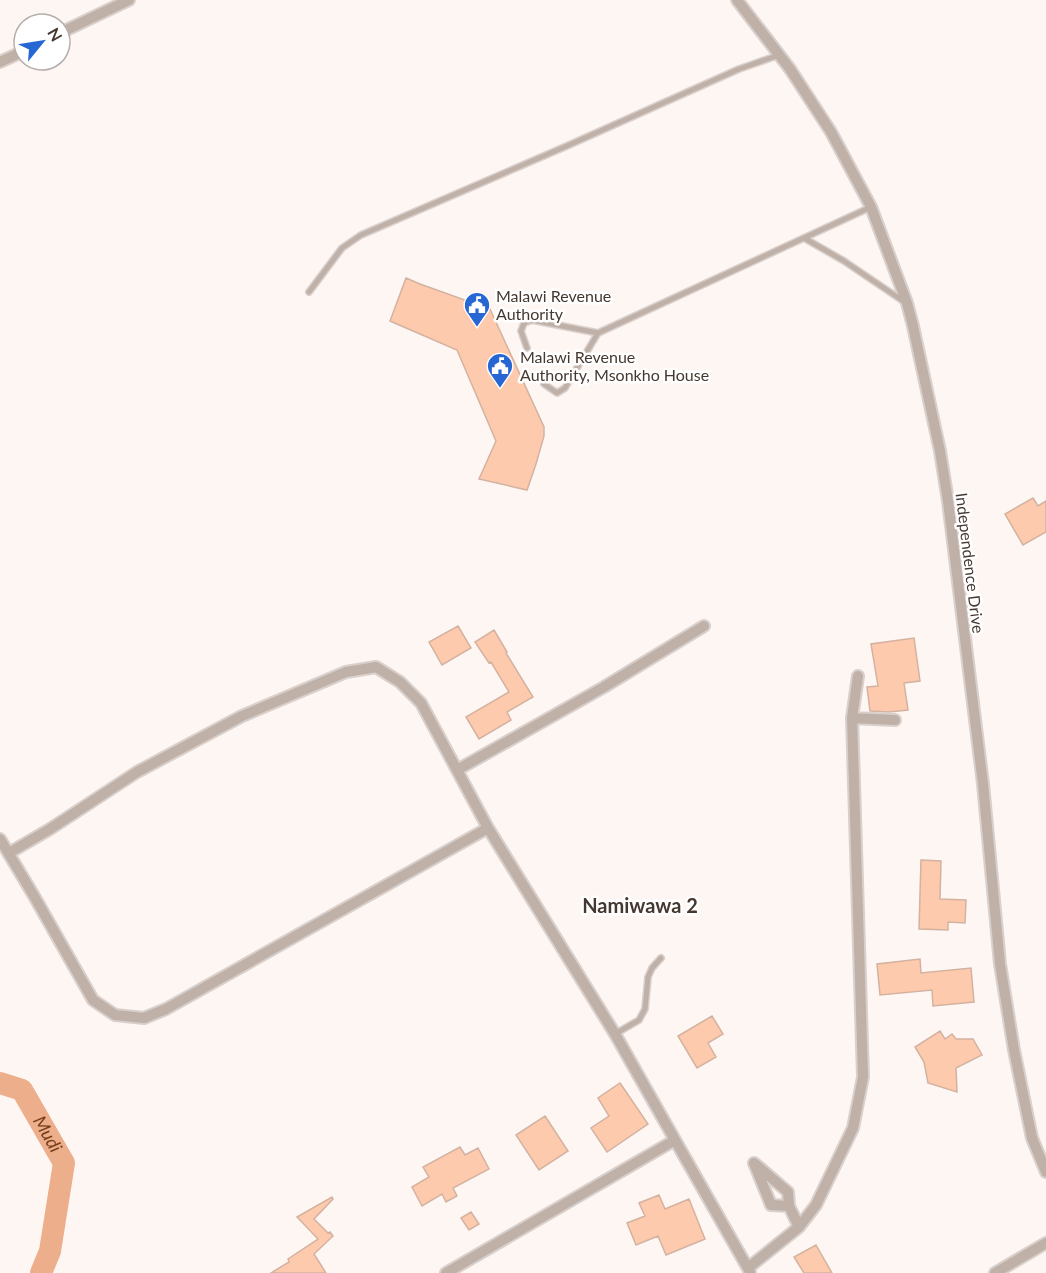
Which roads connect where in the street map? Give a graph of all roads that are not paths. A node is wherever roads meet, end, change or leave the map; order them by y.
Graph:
1 (129, 0) edge
2 (737, 0) edge
3 (72, 27) edge
4 (779, 55) junction
5 (871, 207) junction
6 (804, 238) junction
7 (309, 292) dead end
8 (907, 303) junction
9 (598, 333) junction
10 (527, 348) dead end
11 (544, 384) dead end
12 (704, 626) dead end
13 (858, 676) dead end
14 (852, 718) junction
15 (895, 720) dead end
16 (457, 770) junction
17 (488, 828) junction
18 (0, 839) edge
19 (9, 853) junction
20 (661, 958) dead end
21 (615, 1034) junction
22 (675, 1140) junction
23 (1046, 1172) edge
24 (789, 1206) dead end
25 (799, 1227) junction
26 (1046, 1243) edge
27 (749, 1271) edge
28 (446, 1273) edge
29 (995, 1273) edge

1 - 3 street
2 - 4 street, Independence Drive
4 - 5 street, Independence Drive
4 - 7 lane
5 - 6 lane
5 - 8 street, Independence Drive
6 - 8 lane
6 - 9 lane
8 - 23 street, Independence Drive
9 - 10 lane
9 - 11 lane
12 - 16 street
13 - 14 street
14 - 15 street
14 - 25 street
16 - 17 street
16 - 19 street
17 - 19 street
17 - 21 street
18 - 19 street
20 - 21 lane
21 - 22 street
22 - 27 street
22 - 28 street
24 - 25 street
25 - 27 street
26 - 29 street

